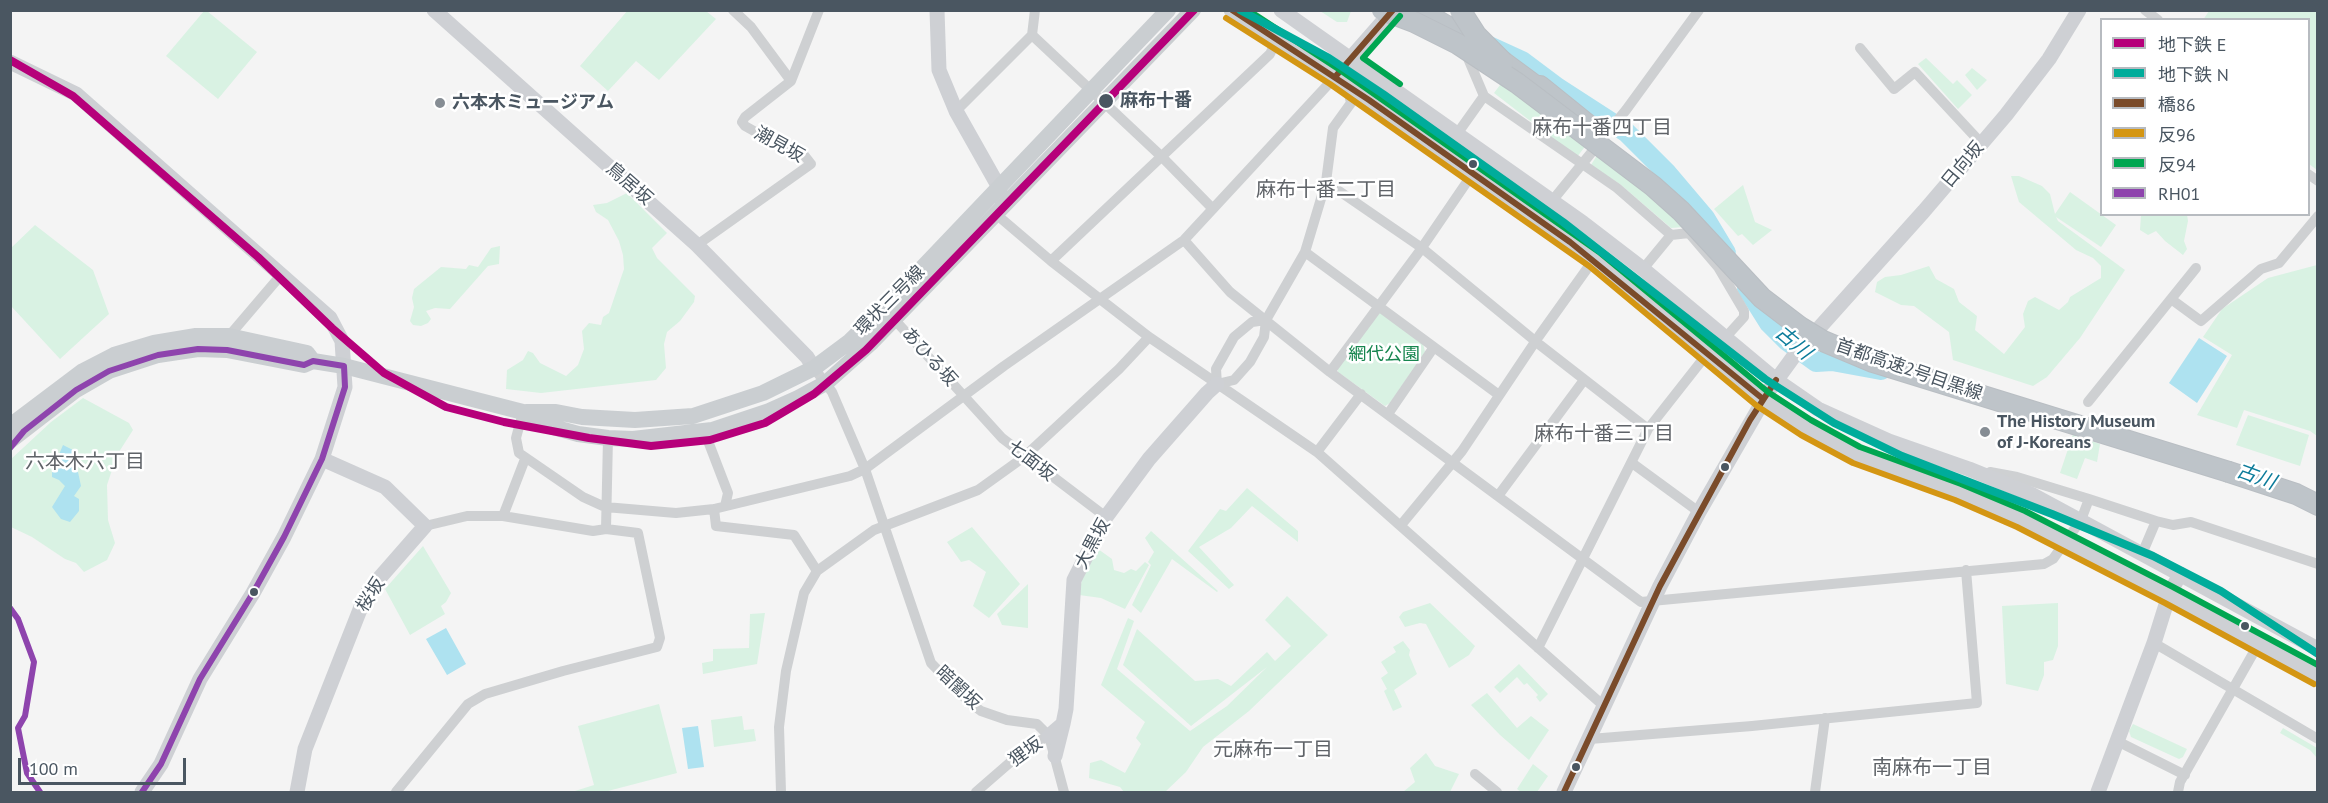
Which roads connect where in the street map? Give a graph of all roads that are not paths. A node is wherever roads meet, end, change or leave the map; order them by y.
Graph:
1 (734, 10) edge
2 (819, 10) edge
3 (1035, 10) edge
4 (1193, 10) edge
5 (1231, 10) edge
6 (1281, 10) edge
7 (1419, 10) edge
8 (1460, 10) edge
9 (1465, 10) edge
10 (1699, 10) edge
11 (2079, 10) edge
12 (936, 11) edge
13 (437, 12) edge
14 (1162, 14) edge
15 (1386, 15) edge
16 (1032, 35) junction
17 (1277, 39) junction
18 (1860, 48) dead end
19 (1349, 60) junction
20 (10, 62) edge
21 (1335, 77) junction
22 (791, 81) junction
23 (1484, 96) junction
24 (1098, 98) junction
25 (956, 111) junction
26 (1604, 133) junction
27 (1457, 134) junction
28 (1981, 143) junction
29 (1162, 157) junction
30 (1581, 164) junction
31 (1473, 173) junction
32 (1326, 182) junction
33 (1653, 186) junction
34 (1000, 189) junction
35 (1552, 201) junction
36 (1213, 209) junction
37 (997, 215) junction
38 (2318, 216) edge
39 (1671, 235) junction
40 (1184, 240) junction
41 (697, 245) junction
42 (1422, 248) junction
43 (1305, 252) junction
44 (1594, 260) junction
45 (1051, 261) junction
46 (2196, 268) dead end
47 (1643, 269) junction
48 (281, 275) junction
49 (2171, 299) junction
50 (1099, 300) junction
51 (1379, 307) junction
52 (894, 319) junction
53 (1266, 320) junction
54 (229, 336) junction
55 (1149, 337) junction
56 (1725, 338) junction
57 (1535, 341) junction
58 (1434, 347) junction
59 (1707, 354) junction
60 (313, 361) junction
61 (344, 366) junction
62 (814, 368) junction
63 (1330, 372) junction
64 (1584, 380) junction
65 (1776, 380) junction
66 (826, 382) junction
67 (1217, 384) junction
68 (1361, 394) junction
69 (1499, 395) junction
70 (963, 396) junction
71 (1763, 399) junction
72 (2088, 402) dead end
73 (37, 405) junction
74 (10, 411) edge
75 (522, 412) junction
76 (1388, 414) junction
77 (1648, 429) junction
78 (712, 430) junction
79 (15, 432) edge
80 (608, 438) junction
81 (10, 449) edge
82 (1317, 452) junction
83 (1024, 457) junction
84 (322, 459) junction
85 (525, 459) junction
86 (1454, 462) junction
87 (1632, 463) junction
88 (865, 469) junction
89 (1969, 469) junction
90 (2318, 490) edge
91 (1498, 496) junction
92 (2089, 499) junction
93 (2318, 505) edge
94 (605, 507) junction
95 (720, 507) junction
96 (1699, 512) junction
97 (503, 516) junction
98 (1106, 518) junction
99 (2081, 520) junction
100 (2156, 520) junction
101 (1401, 525) junction
102 (425, 526) junction
103 (885, 527) junction
104 (606, 530) junction
105 (2067, 542) junction
106 (2142, 554) junction
107 (1583, 559) junction
108 (2318, 564) edge
109 (1966, 570) junction
110 (817, 571) junction
111 (2180, 574) junction
112 (2169, 595) junction
113 (1654, 602) junction
114 (2154, 642) junction
115 (2259, 643) junction
116 (1538, 648) junction
117 (2318, 649) edge
118 (2318, 676) edge
119 (2233, 690) junction
120 (1605, 707) junction
121 (1826, 718) junction
122 (1064, 724) junction
123 (1049, 736) junction
124 (1590, 740) junction
125 (2318, 740) edge
126 (2118, 741) junction
127 (1055, 756) junction
128 (1475, 774) dead end
129 (2185, 775) junction
130 (142, 792) edge
131 (297, 792) edge
132 (396, 792) edge
133 (781, 792) edge
134 (976, 792) edge
135 (1064, 792) edge
136 (1497, 792) edge
137 (1564, 792) edge
138 (1815, 792) edge
139 (2098, 792) edge
140 (2178, 792) edge

1 - 22 street
2 - 22 street
3 - 16 street
4 - 24 main road, 環状三号線
5 - 17 street
6 - 19 street
7 - 26 highway, 首都高速2号目黒線, bridge
8 - 33 highway, bridge
9 - 26 highway, bridge
10 - 26 street
11 - 28 street, 日向坂
12 - 25 street
13 - 41 street, 鳥居坂
14 - 24 main road, 環状三号線
15 - 19 street
15 - 23 street
15 - 33 highway, 首都高速2号目黒線, bridge
16 - 24 street
16 - 25 street
17 - 21 street
17 - 29 street
18 - 28 street
19 - 21 street
19 - 27 street
20 - 48 street
21 - 31 street
21 - 32 street
21 - 36 street
22 - 41 street, 潮見坂
23 - 27 street
23 - 30 street
24 - 29 street
24 - 34 main road, 環状三号線
24 - 37 main road, 環状三号線
25 - 34 street
26 - 30 street
26 - 90 highway, 首都高速2号目黒線
27 - 35 street
28 - 65 street, 日向坂
29 - 36 street
29 - 45 street
30 - 35 street
30 - 39 street
31 - 42 street
31 - 44 street
32 - 42 street
32 - 43 street
33 - 93 highway, 首都高速2号目黒線, bridge
34 - 37 street
34 - 62 main road, 環状三号線
35 - 47 street
36 - 40 street
37 - 45 street
37 - 52 main road, 環状三号線
38 - 49 street
39 - 47 street
39 - 56 street
40 - 50 street
40 - 53 street
41 - 62 street, 鳥居坂
42 - 51 street
42 - 57 street
43 - 51 street
43 - 53 street
44 - 57 street
44 - 59 street
45 - 50 street
46 - 49 street
47 - 56 street
48 - 54 street
48 - 61 street
49 - 72 street
50 - 55 street
50 - 70 street
51 - 58 street
51 - 63 street
52 - 66 main road, 環状三号線
52 - 70 street, あひる坂
53 - 63 street
53 - 67 street
53 - 67 street
54 - 60 main road, 環状三号線
54 - 73 main road, 環状三号線
55 - 67 street
55 - 83 street
56 - 65 street
57 - 64 street
57 - 69 street
58 - 69 street
58 - 76 street
59 - 71 street
59 - 77 street
60 - 61 main road, 環状三号線
60 - 79 main road, 環状三号線
61 - 75 main road, 環状三号線
61 - 84 street
62 - 66 street, 暗闇坂
62 - 75 main road, 環状三号線
63 - 68 street
64 - 77 street
64 - 91 street
65 - 71 street
65 - 89 street
66 - 78 main road, 環状三号線
66 - 88 street, 暗闇坂
67 - 82 street
67 - 98 street, 大黒坂
68 - 76 street
68 - 82 street
69 - 86 street
70 - 83 street, 七面坂
70 - 88 street
71 - 96 street
71 - 105 street
73 - 74 main road
73 - 79 main road, 環状三号線
75 - 80 main road, 環状三号線
75 - 85 street
76 - 86 street
77 - 87 street
78 - 80 main road, 環状三号線
78 - 95 street
79 - 81 main road
80 - 94 street
82 - 101 street
83 - 98 street, 七面坂
83 - 103 street
84 - 102 street
84 - 130 street
85 - 94 street
85 - 97 street
86 - 91 street
86 - 101 street
87 - 96 street
87 - 107 street
88 - 95 street
88 - 103 street, 暗闇坂
89 - 92 street
89 - 99 street
91 - 107 street
92 - 99 street
92 - 100 street
94 - 95 street
94 - 104 street
95 - 110 street
96 - 113 street
97 - 102 street
97 - 104 street
98 - 122 street, 大黒坂
99 - 105 street
99 - 106 street
100 - 106 street
100 - 108 street
101 - 116 street
102 - 131 street, 桜坂
103 - 110 street
103 - 123 street, 暗闇坂
104 - 132 street
105 - 109 street
105 - 112 street
106 - 111 street
107 - 113 street
107 - 116 street
109 - 113 street
109 - 121 street
110 - 133 street
111 - 112 street
111 - 117 street
112 - 114 street
112 - 115 street
113 - 120 street
114 - 119 street
114 - 126 street
115 - 118 street
115 - 119 street
116 - 120 street
119 - 125 street
119 - 129 street
120 - 124 street
121 - 124 street
121 - 138 street
122 - 123 street
122 - 127 street, 大黒坂
123 - 127 street
123 - 134 street, 狸坂
124 - 137 street
126 - 129 street
126 - 139 street
127 - 135 street
128 - 136 street
129 - 140 street

